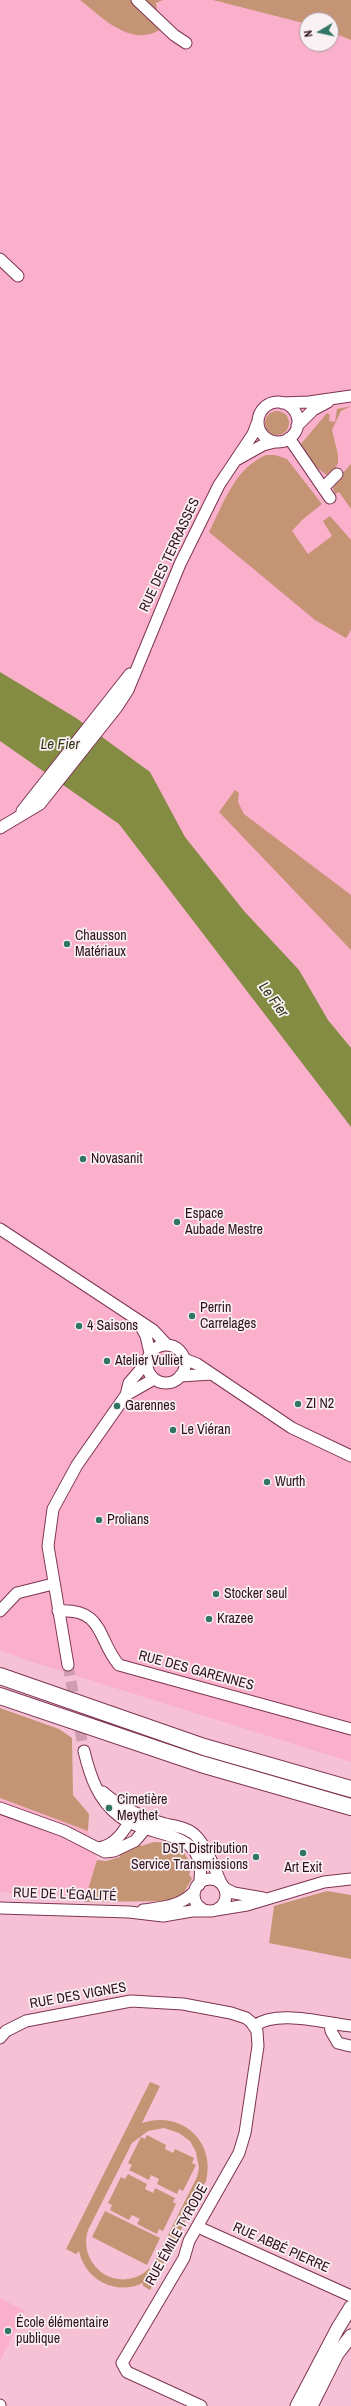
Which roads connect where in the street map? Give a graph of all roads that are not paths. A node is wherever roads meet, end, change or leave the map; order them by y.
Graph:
1 (137, 0) edge
2 (186, 43) dead end
3 (0, 259) edge
4 (18, 276) dead end
5 (351, 396) edge
6 (333, 399) junction
7 (281, 403) junction
8 (258, 421) junction
9 (297, 426) junction
10 (289, 438) junction
11 (275, 442) junction
12 (237, 459) junction
13 (337, 474) dead end
14 (323, 488) junction
15 (330, 498) dead end
16 (0, 828) edge
17 (0, 1229) edge
18 (139, 1323) junction
19 (167, 1344) junction
20 (148, 1357) junction
21 (184, 1359) junction
22 (212, 1374) junction
23 (180, 1376) junction
24 (154, 1379) junction
25 (126, 1395) junction
26 (351, 1456) edge
27 (53, 1584) junction
28 (0, 1611) edge
29 (58, 1611) junction
30 (68, 1665) tunnel mouth
31 (0, 1676) edge
32 (0, 1696) edge
33 (351, 1728) edge
34 (84, 1751) tunnel mouth
35 (93, 1783) junction
36 (351, 1789) edge
37 (351, 1807) edge
38 (0, 1808) edge
39 (129, 1822) junction
40 (167, 1824) junction
41 (145, 1829) junction
42 (95, 1848) junction
43 (351, 1879) edge
44 (223, 1886) junction
45 (197, 1888) junction
46 (267, 1899) junction
47 (0, 1908) edge
48 (211, 1911) junction
49 (129, 1912) junction
50 (330, 2024) junction
51 (254, 2026) junction
52 (351, 2026) edge
53 (2, 2032) edge
54 (350, 2046) dead end
55 (198, 2227) junction
56 (351, 2305) edge
57 (351, 2336) edge
58 (201, 2406) edge
59 (297, 2406) edge
60 (310, 2406) edge

1 - 2 street
3 - 4 street
5 - 6 street
6 - 7 street
6 - 9 street
7 - 8 street
7 - 9 street
8 - 11 street
8 - 12 street, RUE DES TERRASSES
9 - 10 street
10 - 11 street
10 - 14 street
11 - 12 street, RUE DES TERRASSES
12 - 16 street, RUE DES TERRASSES
13 - 14 street
14 - 15 street
17 - 18 street
18 - 19 street
18 - 20 street
19 - 20 street
19 - 21 street
20 - 24 street
20 - 25 street
21 - 22 street
21 - 23 street
22 - 23 street
22 - 26 street
23 - 24 street
24 - 25 street
25 - 27 street
27 - 28 street
27 - 29 street
29 - 30 street
29 - 33 street, RUE DES GARENNES
31 - 36 highway
32 - 37 highway
34 - 35 street
35 - 39 street
35 - 40 street
38 - 42 street
39 - 40 street
39 - 41 street
39 - 42 street
40 - 44 street
41 - 42 street
41 - 45 street
43 - 46 street, RUE DE L'ÉGALITÉ
44 - 45 street
44 - 46 street, RUE DE L'ÉGALITÉ
44 - 48 street
45 - 48 street
45 - 49 street, RUE DE L'ÉGALITÉ
46 - 48 street, RUE DE L'ÉGALITÉ
47 - 49 street, RUE DE L'ÉGALITÉ
48 - 49 street, RUE DE L'ÉGALITÉ
50 - 51 street
50 - 52 street
50 - 54 street
51 - 53 street, RUE DES VIGNES
51 - 55 street, RUE ÉMILE TYRODE
55 - 56 street, RUE ABBÉ PIERRE
55 - 58 street, RUE ÉMILE TYRODE
56 - 59 main road
57 - 60 main road

